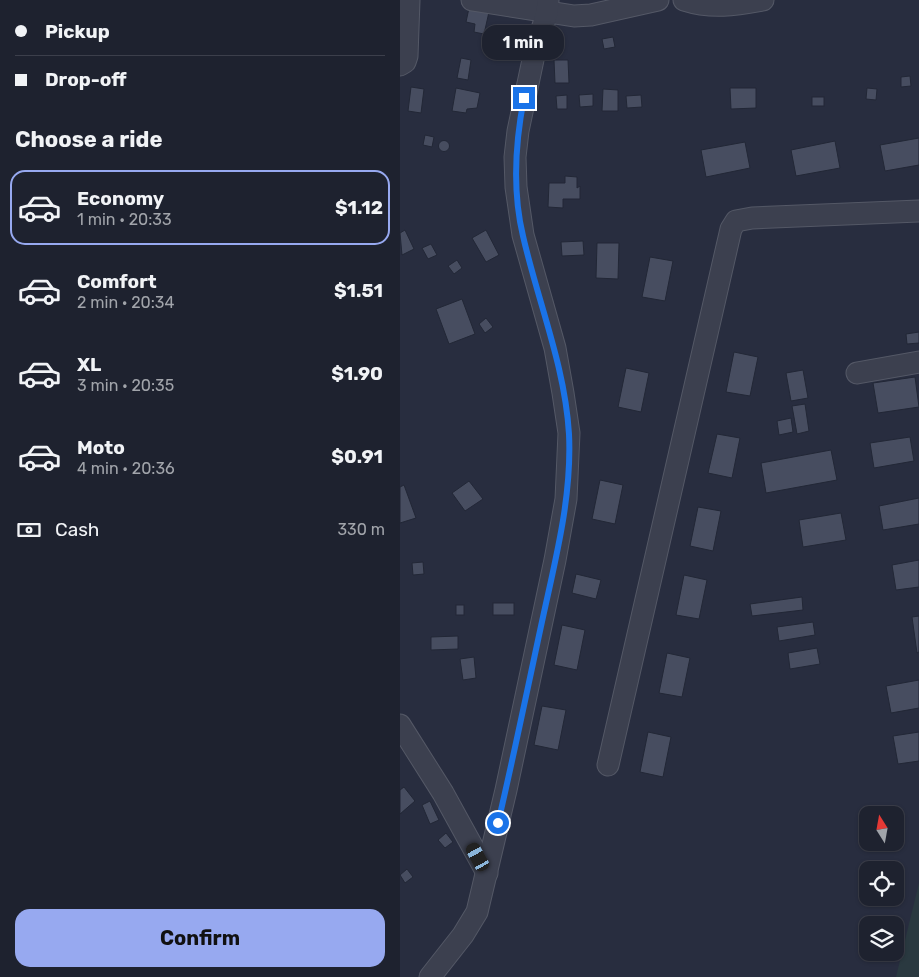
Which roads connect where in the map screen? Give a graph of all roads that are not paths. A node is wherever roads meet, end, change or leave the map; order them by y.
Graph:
1 (409, 0) edge
2 (472, 0) edge
3 (658, 0) edge
4 (684, 0) edge
5 (763, 0) edge
6 (547, 6) edge
7 (400, 65) edge
8 (919, 211) edge
9 (919, 362) edge
10 (857, 373) dead end
11 (400, 725) edge
12 (608, 765) dead end
13 (487, 873) junction
14 (430, 977) edge

1 - 7 street
2 - 6 street
3 - 6 street
4 - 5 street
6 - 13 street
8 - 12 street
9 - 10 street
11 - 13 street
13 - 14 street

